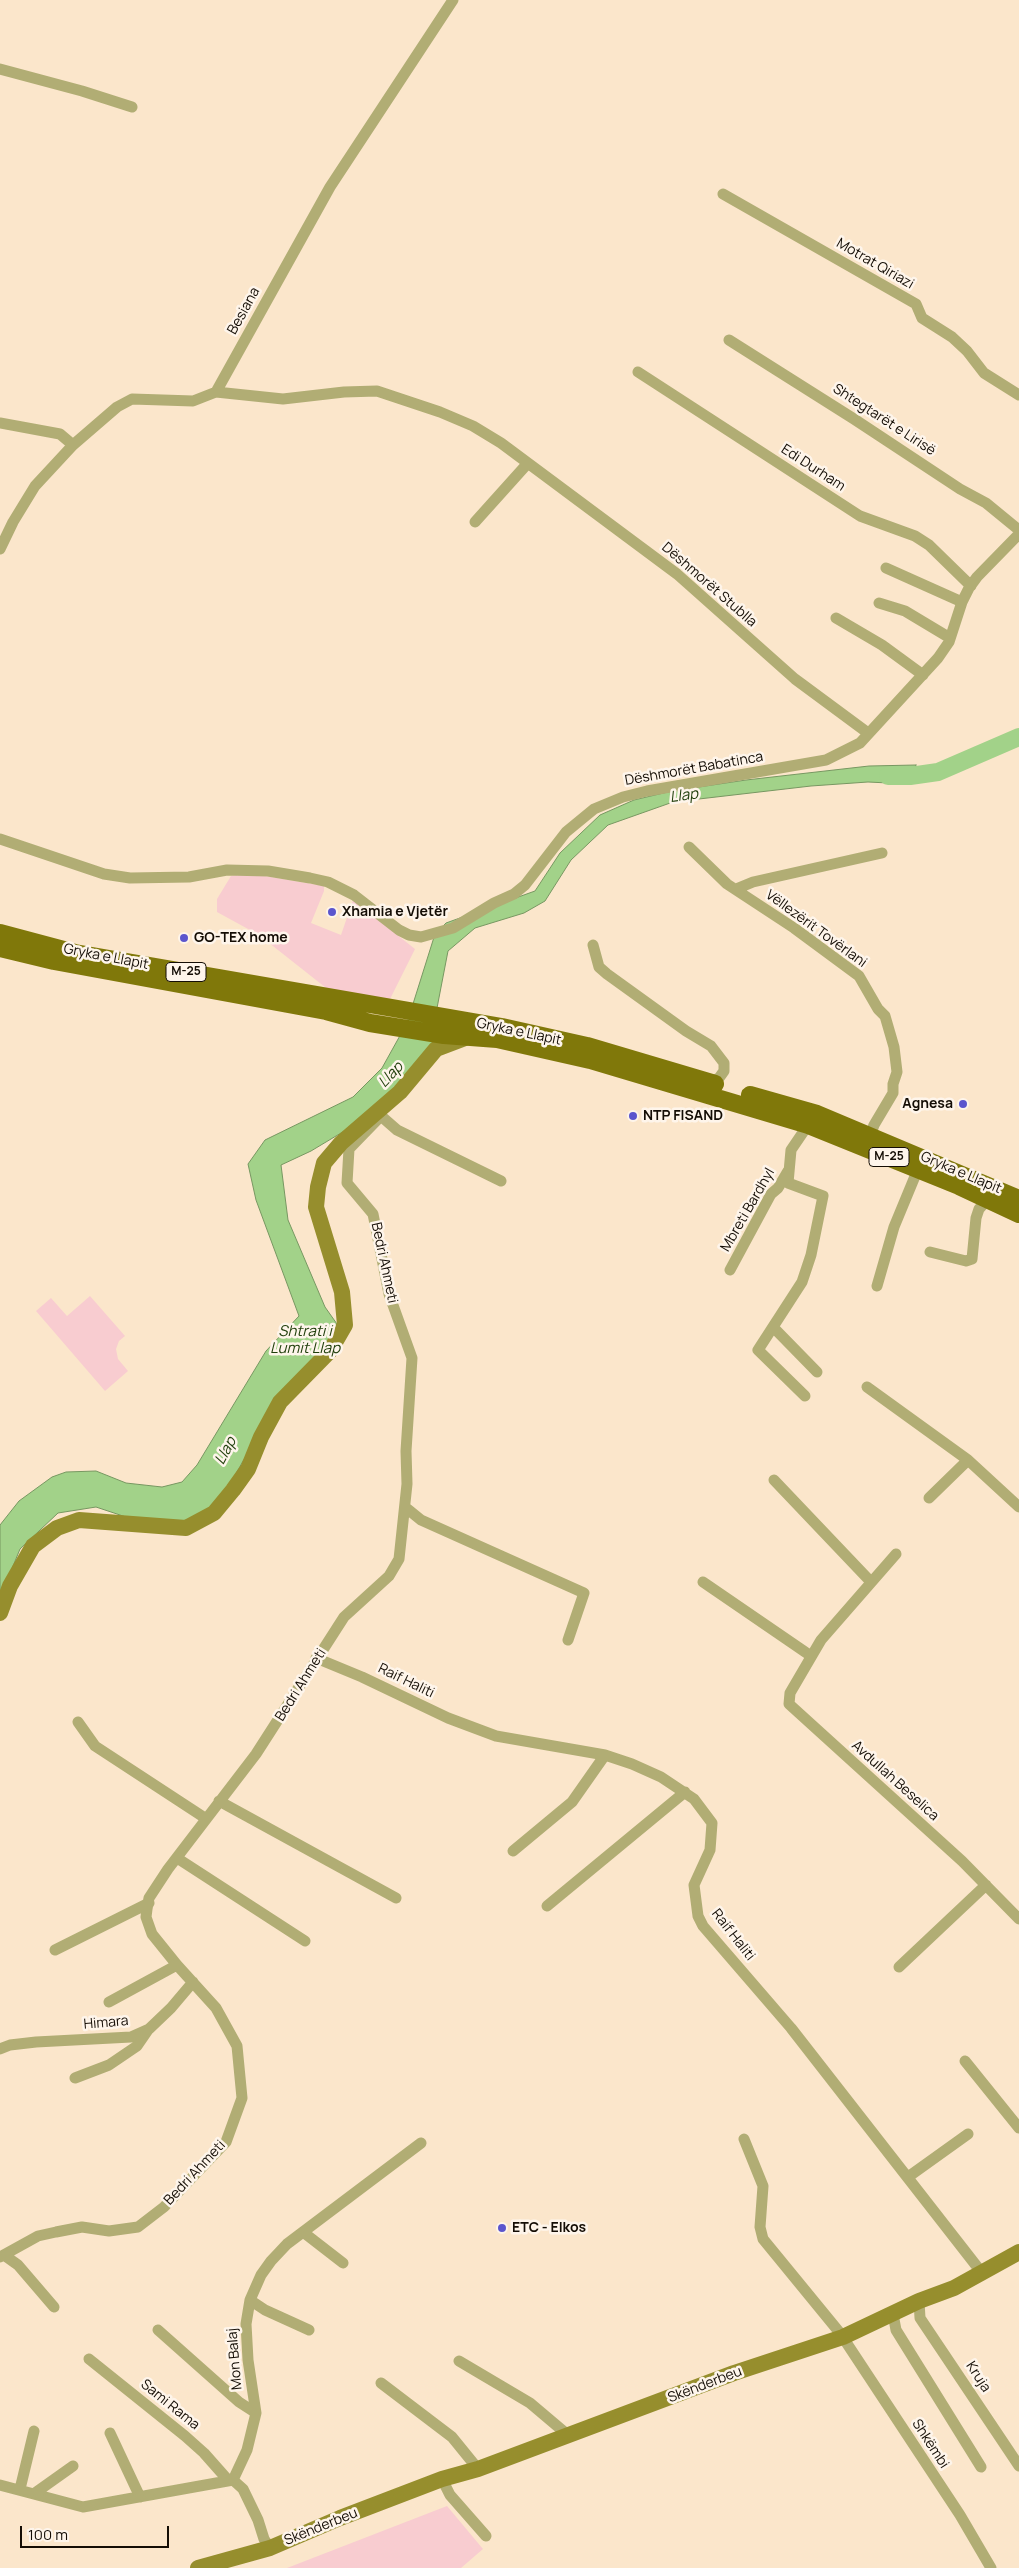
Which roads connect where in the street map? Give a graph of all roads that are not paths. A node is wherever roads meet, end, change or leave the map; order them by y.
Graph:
1 (454, 0) edge
2 (0, 70) edge
3 (132, 107) dead end
4 (723, 194) dead end
5 (729, 340) dead end
6 (638, 372) dead end
7 (216, 392) junction
8 (1019, 395) edge
9 (0, 423) edge
10 (73, 445) junction
11 (528, 463) junction
12 (475, 522) dead end
13 (1019, 530) edge
14 (1019, 534) edge
15 (0, 549) edge
16 (886, 568) dead end
17 (971, 586) junction
18 (962, 602) junction
19 (879, 603) dead end
20 (836, 618) dead end
21 (950, 638) junction
22 (923, 675) junction
23 (868, 733) junction
24 (0, 839) edge
25 (689, 847) dead end
26 (882, 852) dead end
27 (736, 889) junction
28 (0, 933) edge
29 (593, 945) dead end
30 (0, 948) edge
31 (449, 1040) junction
32 (708, 1086) junction
33 (758, 1103) junction
34 (808, 1125) junction
35 (870, 1136) junction
36 (790, 1164) junction
37 (918, 1169) junction
38 (502, 1181) dead end
39 (1019, 1198) edge
40 (988, 1199) junction
41 (1019, 1214) edge
42 (930, 1252) dead end
43 (730, 1270) dead end
44 (877, 1286) dead end
45 (773, 1327) junction
46 (817, 1372) dead end
47 (867, 1387) dead end
48 (805, 1396) dead end
49 (968, 1460) junction
50 (774, 1480) dead end
51 (929, 1498) dead end
52 (405, 1507) junction
53 (1019, 1507) edge
54 (896, 1554) dead end
55 (703, 1582) dead end
56 (871, 1582) junction
57 (0, 1613) edge
58 (568, 1640) dead end
59 (811, 1656) junction
60 (316, 1658) junction
61 (78, 1722) dead end
62 (605, 1755) junction
63 (685, 1792) junction
64 (219, 1801) junction
65 (205, 1818) junction
66 (513, 1851) dead end
67 (177, 1858) junction
68 (986, 1885) junction
69 (396, 1898) dead end
70 (148, 1902) junction
71 (547, 1906) dead end
72 (1019, 1919) edge
73 (305, 1941) dead end
74 (55, 1950) dead end
75 (177, 1965) junction
76 (900, 1967) dead end
77 (194, 1982) junction
78 (110, 2002) dead end
79 (149, 2029) junction
80 (0, 2050) edge
81 (966, 2061) dead end
82 (75, 2078) dead end
83 (1019, 2128) edge
84 (968, 2134) dead end
85 (744, 2139) dead end
86 (421, 2143) dead end
87 (908, 2177) junction
88 (304, 2232) junction
89 (1018, 2255) edge
90 (2, 2256) edge
91 (343, 2263) dead end
92 (982, 2273) junction
93 (250, 2300) junction
94 (919, 2301) junction
95 (54, 2307) dead end
96 (893, 2314) junction
97 (158, 2330) dead end
98 (309, 2330) dead end
99 (843, 2337) junction
100 (88, 2359) dead end
101 (459, 2361) dead end
102 (381, 2383) dead end
103 (256, 2413) junction
104 (34, 2432) dead end
105 (110, 2433) dead end
106 (569, 2436) junction
107 (73, 2466) dead end
108 (1019, 2466) edge
109 (981, 2467) dead end
110 (478, 2469) junction
111 (442, 2479) junction
112 (230, 2480) junction
113 (0, 2485) edge
114 (20, 2489) junction
115 (35, 2493) junction
116 (140, 2496) junction
117 (486, 2536) dead end
118 (270, 2548) junction
119 (203, 2567) edge
120 (991, 2568) edge

1 - 7 street, Besiana
2 - 3 street
4 - 8 street, Motrat Qiriazi
5 - 13 street, Shtegtarët e Lirisë
6 - 17 street, Edi Durham
7 - 10 street
7 - 11 street, Dëshmorët Stublla
9 - 10 street
10 - 15 street
11 - 12 street
11 - 23 street, Dëshmorët Stublla
14 - 17 street, Dëshmorët Babatinca
16 - 18 street
17 - 18 street, Dëshmorët Babatinca
18 - 21 street, Dëshmorët Babatinca
19 - 21 street
20 - 22 street
21 - 22 street, Dëshmorët Babatinca
22 - 23 street, Dëshmorët Babatinca
23 - 24 street, Dëshmorët Babatinca
25 - 27 street, Vëllezërit Tovërlani
26 - 27 street, Vëllezërit Tovërlani
27 - 35 street, Vëllezërit Tovërlani
28 - 32 main road, Gryka e Llapit / M-25
29 - 32 street
30 - 31 main road, Gryka e Llapit / M-25
31 - 32 main road, Gryka e Llapit / M-25
31 - 57 main road
32 - 33 main road, Gryka e Llapit / M-25
33 - 34 main road, Gryka e Llapit / M-25
33 - 35 main road, Gryka e Llapit / M-25
34 - 36 street, Mbreti Bardhyl
34 - 37 main road, Gryka e Llapit / M-25
35 - 39 main road, Gryka e Llapit / M-25
36 - 43 street, Mbreti Bardhyl
36 - 45 street, Mbreti Bardhyl
37 - 40 main road, Gryka e Llapit / M-25
37 - 44 street, Gryka e Llapit
38 - 52 street, Bedri Ahmeti
40 - 41 main road, Gryka e Llapit / M-25
40 - 42 street, Gryka e Llapit
45 - 46 street
45 - 48 street, Mbreti Bardhyl
47 - 49 street
49 - 51 street
49 - 53 street
50 - 56 street
52 - 58 street
52 - 60 street, Bedri Ahmeti
54 - 56 street, Avdullah Beselica
55 - 59 street
56 - 59 street, Avdullah Beselica
59 - 68 street, Avdullah Beselica
60 - 62 street, Raif Haliti
60 - 64 street, Bedri Ahmeti
61 - 65 street
62 - 63 street, Raif Haliti
62 - 66 street
63 - 71 street
63 - 87 street, Raif Haliti
64 - 65 street, Bedri Ahmeti
64 - 69 street
65 - 67 street, Bedri Ahmeti
67 - 70 street, Bedri Ahmeti
67 - 73 street
68 - 72 street, Avdullah Beselica
68 - 76 street
70 - 74 street
70 - 75 street, Bedri Ahmeti
75 - 77 street, Bedri Ahmeti
75 - 78 street
77 - 79 street, Himara
77 - 90 street, Bedri Ahmeti
79 - 80 street, Himara
79 - 82 street
81 - 83 street
84 - 87 street
85 - 99 street
86 - 88 street, Mon Balaj
87 - 92 street, Raif Haliti
88 - 91 street
88 - 93 street, Mon Balaj
89 - 92 main road, Skënderbeu
90 - 95 street, Bedri Ahmeti
92 - 94 main road, Skënderbeu
93 - 98 street
93 - 103 street, Mon Balaj
94 - 96 main road, Skënderbeu
94 - 108 street, Kruja
96 - 99 main road, Skënderbeu
96 - 109 street
97 - 103 street, Mon Balaj
99 - 106 main road, Skënderbeu
99 - 120 street, Shkëmbi
100 - 112 street, Sami Rama
101 - 106 street
102 - 110 street
103 - 112 street, Mon Balaj
104 - 114 street
105 - 116 street
106 - 110 main road, Skënderbeu
107 - 115 street
110 - 111 main road, Skënderbeu
111 - 117 street
111 - 118 main road, Skënderbeu
112 - 116 street
112 - 118 street, Sami Rama
113 - 114 street
114 - 115 street
115 - 116 street
118 - 119 main road, Skënderbeu

